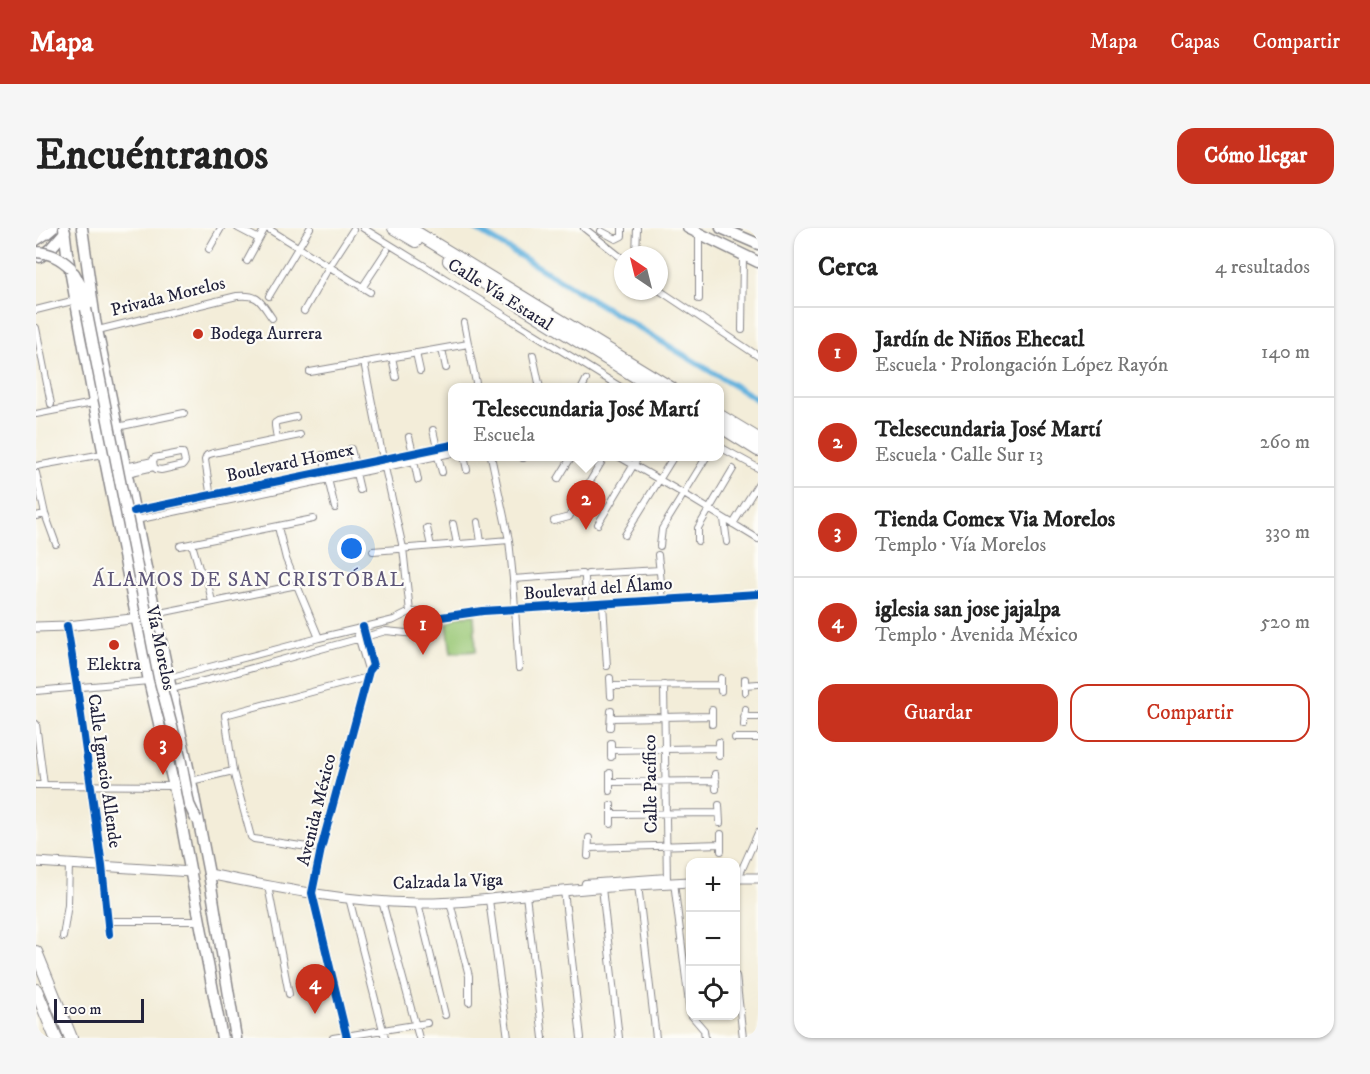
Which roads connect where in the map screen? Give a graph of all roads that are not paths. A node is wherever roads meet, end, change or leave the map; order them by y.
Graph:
1 (52, 228) edge
2 (82, 228) edge
3 (221, 228) edge
4 (238, 228) edge
5 (266, 228) edge
6 (310, 228) edge
7 (363, 228) edge
8 (394, 228) edge
9 (409, 228) edge
10 (584, 228) edge
11 (622, 228) edge
12 (637, 228) edge
13 (688, 228) edge
14 (722, 228) edge
15 (65, 230) edge
16 (353, 230) dead end
17 (601, 231) dead end
18 (699, 231) edge
19 (740, 232) edge
20 (259, 239) junction
21 (36, 240) edge
22 (758, 244) edge
23 (636, 246) edge
24 (298, 248) junction
25 (209, 249) dead end
26 (387, 250) dead end
27 (614, 252) edge
28 (67, 253) junction
29 (743, 254) junction
30 (37, 255) edge
31 (247, 261) dead end
32 (758, 262) edge
33 (329, 267) junction
34 (362, 288) junction
35 (370, 292) dead end
36 (269, 296) dead end
37 (668, 296) edge
38 (699, 298) dead end
39 (76, 300) junction
40 (36, 310) edge
41 (304, 311) dead end
42 (272, 318) dead end
43 (464, 323) dead end
44 (36, 328) edge
45 (98, 330) junction
46 (742, 330) dead end
47 (81, 334) junction
48 (468, 344) junction
49 (442, 349) junction
50 (416, 353) junction
51 (533, 355) dead end
52 (758, 356) edge
53 (392, 357) junction
54 (364, 363) junction
55 (446, 368) dead end
56 (420, 371) dead end
57 (310, 372) dead end
58 (396, 377) dead end
59 (586, 380) dead end
60 (476, 383) edge
61 (539, 383) edge
62 (584, 383) edge
63 (615, 383) edge
64 (647, 383) edge
65 (663, 383) edge
66 (93, 403) junction
67 (51, 404) dead end
68 (184, 413) dead end
69 (36, 414) edge
70 (297, 417) dead end
71 (724, 418) edge
72 (117, 427) junction
73 (724, 429) edge
74 (433, 430) dead end
75 (300, 435) dead end
76 (409, 437) dead end
77 (277, 439) junction
78 (758, 439) edge
79 (448, 446) edge
80 (437, 448) junction
81 (351, 449) dead end
82 (724, 449) edge
83 (758, 450) edge
84 (412, 453) junction
85 (104, 454) junction
86 (448, 454) edge
87 (322, 455) dead end
88 (438, 456) junction
89 (383, 459) junction
90 (414, 461) junction
91 (465, 461) edge
92 (492, 461) edge
93 (569, 461) edge
94 (603, 461) edge
95 (627, 461) edge
96 (636, 461) edge
97 (671, 461) edge
98 (704, 461) edge
99 (153, 464) junction
100 (355, 465) junction
101 (634, 465) junction
102 (36, 466) edge
103 (385, 467) junction
104 (758, 468) edge
105 (733, 469) dead end
106 (126, 470) junction
107 (467, 470) dead end
108 (326, 471) junction
109 (442, 472) dead end
110 (36, 473) edge
111 (356, 473) junction
112 (328, 479) junction
113 (558, 479) dead end
114 (418, 480) dead end
115 (659, 480) junction
116 (278, 482) junction
117 (758, 484) edge
118 (279, 490) junction
119 (360, 490) dead end
120 (684, 494) junction
121 (211, 496) junction
122 (212, 504) junction
123 (335, 508) dead end
124 (709, 510) junction
125 (45, 514) junction
126 (36, 516) edge
127 (135, 516) junction
128 (313, 519) dead end
129 (724, 519) junction
130 (555, 520) dead end
131 (478, 522) dead end
132 (453, 524) dead end
133 (598, 524) dead end
134 (733, 524) junction
135 (278, 526) junction
136 (428, 528) dead end
137 (625, 535) dead end
138 (758, 538) edge
139 (509, 540) junction
140 (698, 541) dead end
141 (481, 542) junction
142 (728, 542) dead end
143 (56, 544) dead end
144 (192, 544) junction
145 (457, 544) junction
146 (180, 546) dead end
147 (431, 546) junction
148 (660, 546) dead end
149 (403, 548) junction
150 (373, 550) dead end
151 (658, 555) dead end
152 (660, 570) junction
153 (585, 575) junction
154 (513, 579) junction
155 (297, 585) junction
156 (758, 594) edge
157 (663, 600) junction
158 (212, 602) junction
159 (603, 604) junction
160 (586, 605) junction
161 (515, 609) junction
162 (410, 612) junction
163 (155, 614) junction
164 (441, 617) junction
165 (137, 620) junction
166 (394, 620) junction
167 (67, 626) junction
168 (36, 627) edge
169 (363, 627) junction
170 (356, 629) junction
171 (396, 632) junction
172 (366, 636) junction
173 (319, 638) junction
174 (358, 638) junction
175 (274, 650) junction
176 (277, 661) junction
177 (607, 666) dead end
178 (519, 668) dead end
179 (369, 674) junction
180 (168, 678) junction
181 (610, 678) dead end
182 (149, 681) junction
183 (721, 684) dead end
184 (758, 684) edge
185 (664, 685) junction
186 (745, 685) dead end
187 (611, 686) junction
188 (77, 687) junction
189 (171, 689) junction
190 (36, 691) edge
191 (611, 696) dead end
192 (745, 709) dead end
193 (611, 711) dead end
194 (665, 717) junction
195 (712, 717) dead end
196 (744, 717) junction
197 (758, 717) edge
198 (611, 718) junction
199 (36, 724) edge
200 (744, 725) dead end
201 (610, 727) dead end
202 (735, 738) dead end
203 (758, 738) edge
204 (665, 749) junction
205 (719, 749) dead end
206 (611, 750) dead end
207 (233, 771) junction
208 (609, 773) dead end
209 (191, 781) junction
210 (666, 781) junction
211 (610, 782) junction
212 (36, 785) edge
213 (44, 785) junction
214 (90, 786) junction
215 (174, 786) junction
216 (716, 789) dead end
217 (610, 790) dead end
218 (611, 805) dead end
219 (611, 814) junction
220 (666, 814) junction
221 (198, 822) junction
222 (720, 823) dead end
223 (611, 824) dead end
224 (758, 833) edge
225 (721, 834) dead end
226 (589, 838) dead end
227 (666, 846) junction
228 (589, 848) junction
229 (321, 849) junction
230 (588, 856) dead end
231 (36, 862) edge
232 (69, 864) junction
233 (102, 866) junction
234 (192, 872) junction
235 (740, 872) edge
236 (209, 874) junction
237 (740, 878) edge
238 (758, 878) edge
239 (669, 881) junction
240 (686, 882) edge
241 (638, 885) junction
242 (268, 886) junction
243 (602, 888) junction
244 (584, 889) junction
245 (564, 891) junction
246 (312, 893) junction
247 (526, 895) junction
248 (350, 898) junction
249 (489, 900) junction
250 (382, 901) junction
251 (450, 902) junction
252 (418, 903) junction
253 (108, 921) junction
254 (200, 921) junction
255 (109, 934) dead end
256 (63, 937) dead end
257 (36, 952) edge
258 (686, 984) edge
259 (36, 990) edge
260 (289, 994) dead end
261 (469, 1002) dead end
262 (445, 1015) dead end
263 (740, 1015) edge
264 (696, 1020) edge
265 (427, 1023) dead end
266 (416, 1025) junction
267 (383, 1030) junction
268 (346, 1037) edge
269 (56, 1038) edge
270 (71, 1038) edge
271 (222, 1038) edge
272 (236, 1038) edge
273 (333, 1038) edge
274 (385, 1038) edge
275 (419, 1038) edge
276 (508, 1038) edge
277 (543, 1038) edge
278 (581, 1038) edge
279 (619, 1038) edge
280 (656, 1038) edge
281 (705, 1038) edge
282 (743, 1038) edge

1 - 21 main road
2 - 45 main road, Vía Morelos
3 - 25 street
4 - 20 street
5 - 20 street
5 - 24 street
6 - 24 street
7 - 63 street, Calle Vía Estatal
8 - 64 highway
9 - 65 highway
10 - 27 street
11 - 17 street
12 - 23 street
13 - 18 main road
14 - 19 main road
15 - 28 main road, Vía Morelos
15 - 30 main road
16 - 33 street
18 - 29 main road
18 - 38 street
19 - 22 main road
20 - 31 street
24 - 33 street
24 - 36 street
26 - 34 street
28 - 30 main road
28 - 39 main road, Vía Morelos
29 - 32 main road
29 - 46 street
30 - 221 main road, bridge
33 - 34 street
33 - 41 street
34 - 35 street
37 - 52 street
39 - 40 street
39 - 47 main road, Vía Morelos
42 - 45 street, Privada Morelos
43 - 48 street
44 - 67 street
45 - 47 main road
45 - 72 main road, Vía Morelos
47 - 66 main road, Vía Morelos
48 - 49 street
48 - 60 street
49 - 50 street
49 - 55 street
50 - 53 street
50 - 56 street
51 - 61 street
53 - 54 street
53 - 58 street
54 - 57 street
54 - 89 street
59 - 62 street
66 - 69 street
66 - 85 main road, Vía Morelos
68 - 72 street
70 - 77 street
71 - 78 highway
72 - 106 main road, Vía Morelos
73 - 83 highway
74 - 80 street
75 - 77 street
76 - 84 street
77 - 121 street
79 - 80 street, Boulevard Homex
80 - 84 street, Boulevard Homex
81 - 100 street
82 - 104 street
84 - 89 street, Boulevard Homex
85 - 102 street
85 - 165 main road, Vía Morelos
86 - 88 street, Boulevard Homex
87 - 108 street
88 - 90 street, Boulevard Homex
88 - 109 street
89 - 100 street, Boulevard Homex
89 - 103 street
90 - 103 street, Boulevard Homex
90 - 114 street
91 - 107 street
92 - 139 street
93 - 113 street
94 - 130 street
95 - 101 street
96 - 101 street
97 - 115 street
98 - 120 street
99 - 99 street
99 - 106 street
100 - 108 street, Boulevard Homex
101 - 115 street
101 - 133 street
103 - 111 street, Boulevard Homex
103 - 149 street
105 - 124 street
106 - 127 main road, Vía Morelos
108 - 116 street, Boulevard Homex
110 - 125 street
111 - 112 street, Boulevard Homex
111 - 119 street
112 - 118 street, Boulevard Homex
112 - 123 street
115 - 120 street
115 - 137 street
116 - 118 street
116 - 121 street, Boulevard Homex
117 - 134 street
118 - 122 street, Boulevard Homex
120 - 124 street
120 - 148 street
121 - 122 street
121 - 127 street, Boulevard Homex
122 - 127 street, Boulevard Homex
124 - 129 street
124 - 140 street
125 - 126 street
125 - 143 street
127 - 163 main road, Vía Morelos
128 - 135 street
129 - 134 street
129 - 142 street
131 - 141 street
132 - 145 street
134 - 138 street
135 - 144 street
135 - 155 street
136 - 147 street
139 - 141 street
139 - 154 street
141 - 145 street
144 - 146 street
144 - 158 street
145 - 147 street
147 - 149 street
149 - 150 street
149 - 162 street
151 - 152 street
152 - 153 street
152 - 157 street
153 - 154 street
153 - 160 street
154 - 161 street
155 - 158 street
155 - 173 street
156 - 157 street, Boulevard del Álamo
157 - 159 street, Boulevard del Álamo
158 - 163 street
159 - 160 street, Boulevard del Álamo
159 - 177 street
160 - 161 street, Boulevard del Álamo
161 - 164 street, Boulevard del Álamo
161 - 178 street
162 - 164 street
162 - 166 street
163 - 165 main road
163 - 180 main road, Vía Morelos
164 - 171 street
165 - 167 main road
165 - 182 main road, Vía Morelos
166 - 169 street
166 - 171 street
167 - 168 main road
167 - 188 street, Calle Ignacio Allende
169 - 170 street
169 - 172 street, Avenida México
170 - 173 street
170 - 174 street
171 - 172 street
172 - 174 street
172 - 179 street, Avenida México
173 - 175 street
174 - 176 street
174 - 179 street
175 - 176 street
175 - 180 street
176 - 189 street
179 - 207 street
179 - 229 street, Avenida México
180 - 189 main road, Vía Morelos
181 - 187 street
182 - 188 street
182 - 215 main road, Vía Morelos
183 - 185 street
184 - 186 street
185 - 187 street
185 - 194 street, Calle Pacífico
187 - 191 street
188 - 190 street
188 - 214 street, Calle Ignacio Allende
189 - 209 main road, Vía Morelos
192 - 196 street
193 - 198 street
194 - 195 street
194 - 198 street
194 - 204 street, Calle Pacífico
196 - 197 street
196 - 200 street
198 - 201 street
199 - 213 street
202 - 203 street
204 - 205 street
204 - 206 street
204 - 210 street, Calle Pacífico
207 - 209 street
207 - 229 street
208 - 211 street
209 - 221 main road, Vía Morelos
210 - 211 street
210 - 216 street
210 - 220 street, Calle Pacífico
211 - 217 street
212 - 213 street
213 - 214 street
214 - 215 street
214 - 233 street, Calle Ignacio Allende
215 - 234 main road, Vía Morelos
218 - 219 street
219 - 220 street
219 - 223 street
220 - 222 street
220 - 227 street, Calle Pacífico
221 - 236 main road, Vía Morelos
224 - 235 street
225 - 227 street
226 - 228 street
227 - 228 street
227 - 239 street, Calle Pacífico
228 - 230 street
229 - 246 street, Avenida México
231 - 232 main road
232 - 233 main road
232 - 256 street
233 - 234 main road
233 - 253 street, Calle Ignacio Allende
234 - 254 main road, Vía Morelos
236 - 242 main road, Calzada la Viga
236 - 272 main road, Vía Morelos
237 - 238 main road
239 - 240 main road, Calzada la Viga
239 - 241 main road, Calzada la Viga
239 - 244 street
239 - 258 street, Calle Pacífico
241 - 243 main road, Calzada la Viga
241 - 280 street
242 - 246 main road, Calzada la Viga
242 - 260 street
243 - 244 main road, Calzada la Viga
243 - 279 street
244 - 245 main road, Calzada la Viga
245 - 247 main road, Calzada la Viga
245 - 278 street
246 - 248 main road, Calzada la Viga
246 - 268 street, Avenida México
247 - 249 main road, Calzada la Viga
247 - 277 street
248 - 250 main road, Calzada la Viga
248 - 267 street
249 - 251 main road, Calzada la Viga
249 - 276 street
250 - 252 main road, Calzada la Viga
250 - 266 street
251 - 252 main road, Calzada la Viga
251 - 261 street
252 - 262 street
253 - 254 street
253 - 255 street, Calle Ignacio Allende
254 - 271 main road, Vía Morelos
257 - 270 highway
259 - 269 highway
263 - 282 street
264 - 281 street
265 - 266 street
266 - 267 street
266 - 275 street
267 - 268 street
267 - 274 street
268 - 273 street

